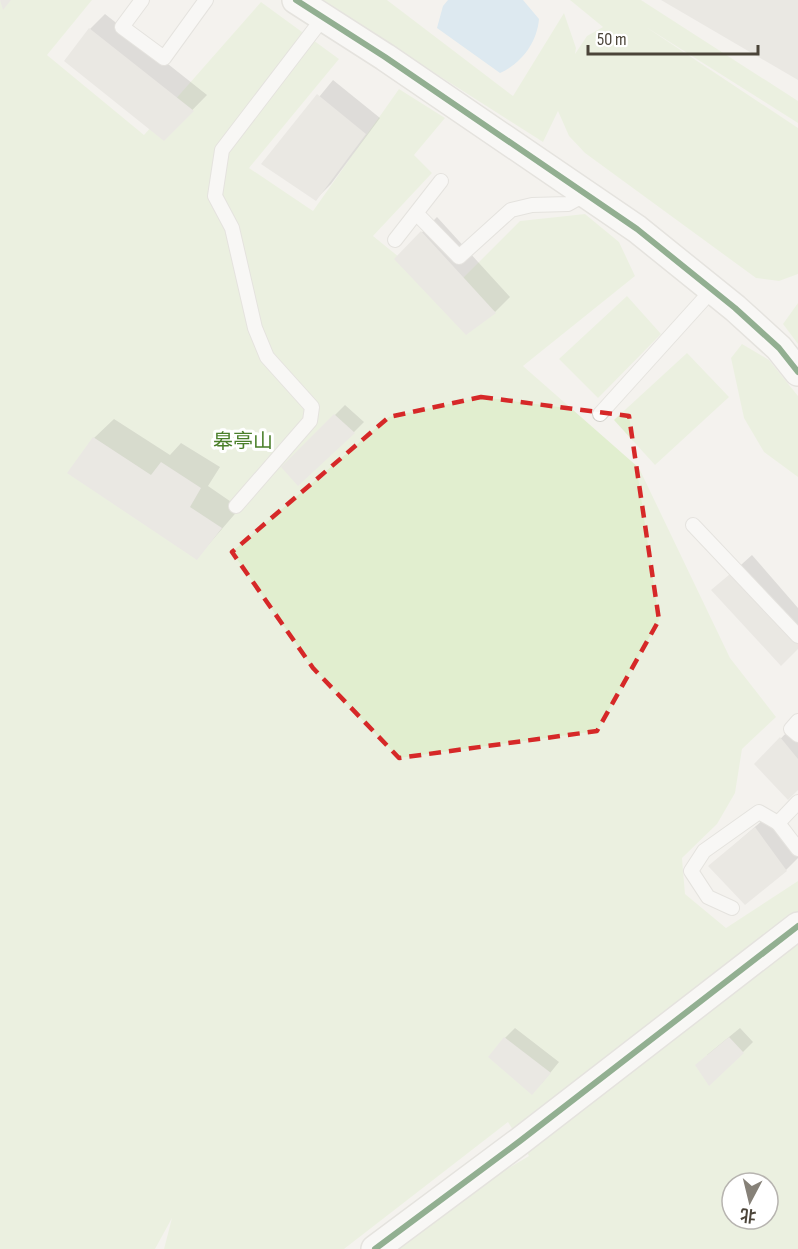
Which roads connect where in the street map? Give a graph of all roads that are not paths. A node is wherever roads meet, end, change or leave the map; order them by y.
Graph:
1 (141, 0) edge
2 (206, 0) edge
3 (296, 0) edge
4 (323, 18) junction
5 (441, 181) dead end
6 (586, 194) junction
7 (417, 214) junction
8 (395, 240) dead end
9 (712, 290) junction
10 (798, 372) edge
11 (600, 414) dead end
12 (236, 506) dead end
13 (693, 525) dead end
14 (798, 636) edge
15 (798, 721) edge
16 (798, 735) edge
17 (798, 802) edge
18 (778, 823) junction
19 (798, 849) edge
20 (732, 908) dead end
21 (798, 926) edge
22 (375, 1249) edge

1 - 2 lane
3 - 4 street
4 - 6 street
4 - 12 lane
5 - 7 lane
6 - 7 lane
6 - 9 street
7 - 8 lane
9 - 10 street
9 - 11 lane
13 - 14 lane
15 - 16 lane
17 - 18 lane
18 - 19 lane
18 - 20 lane
21 - 22 street

